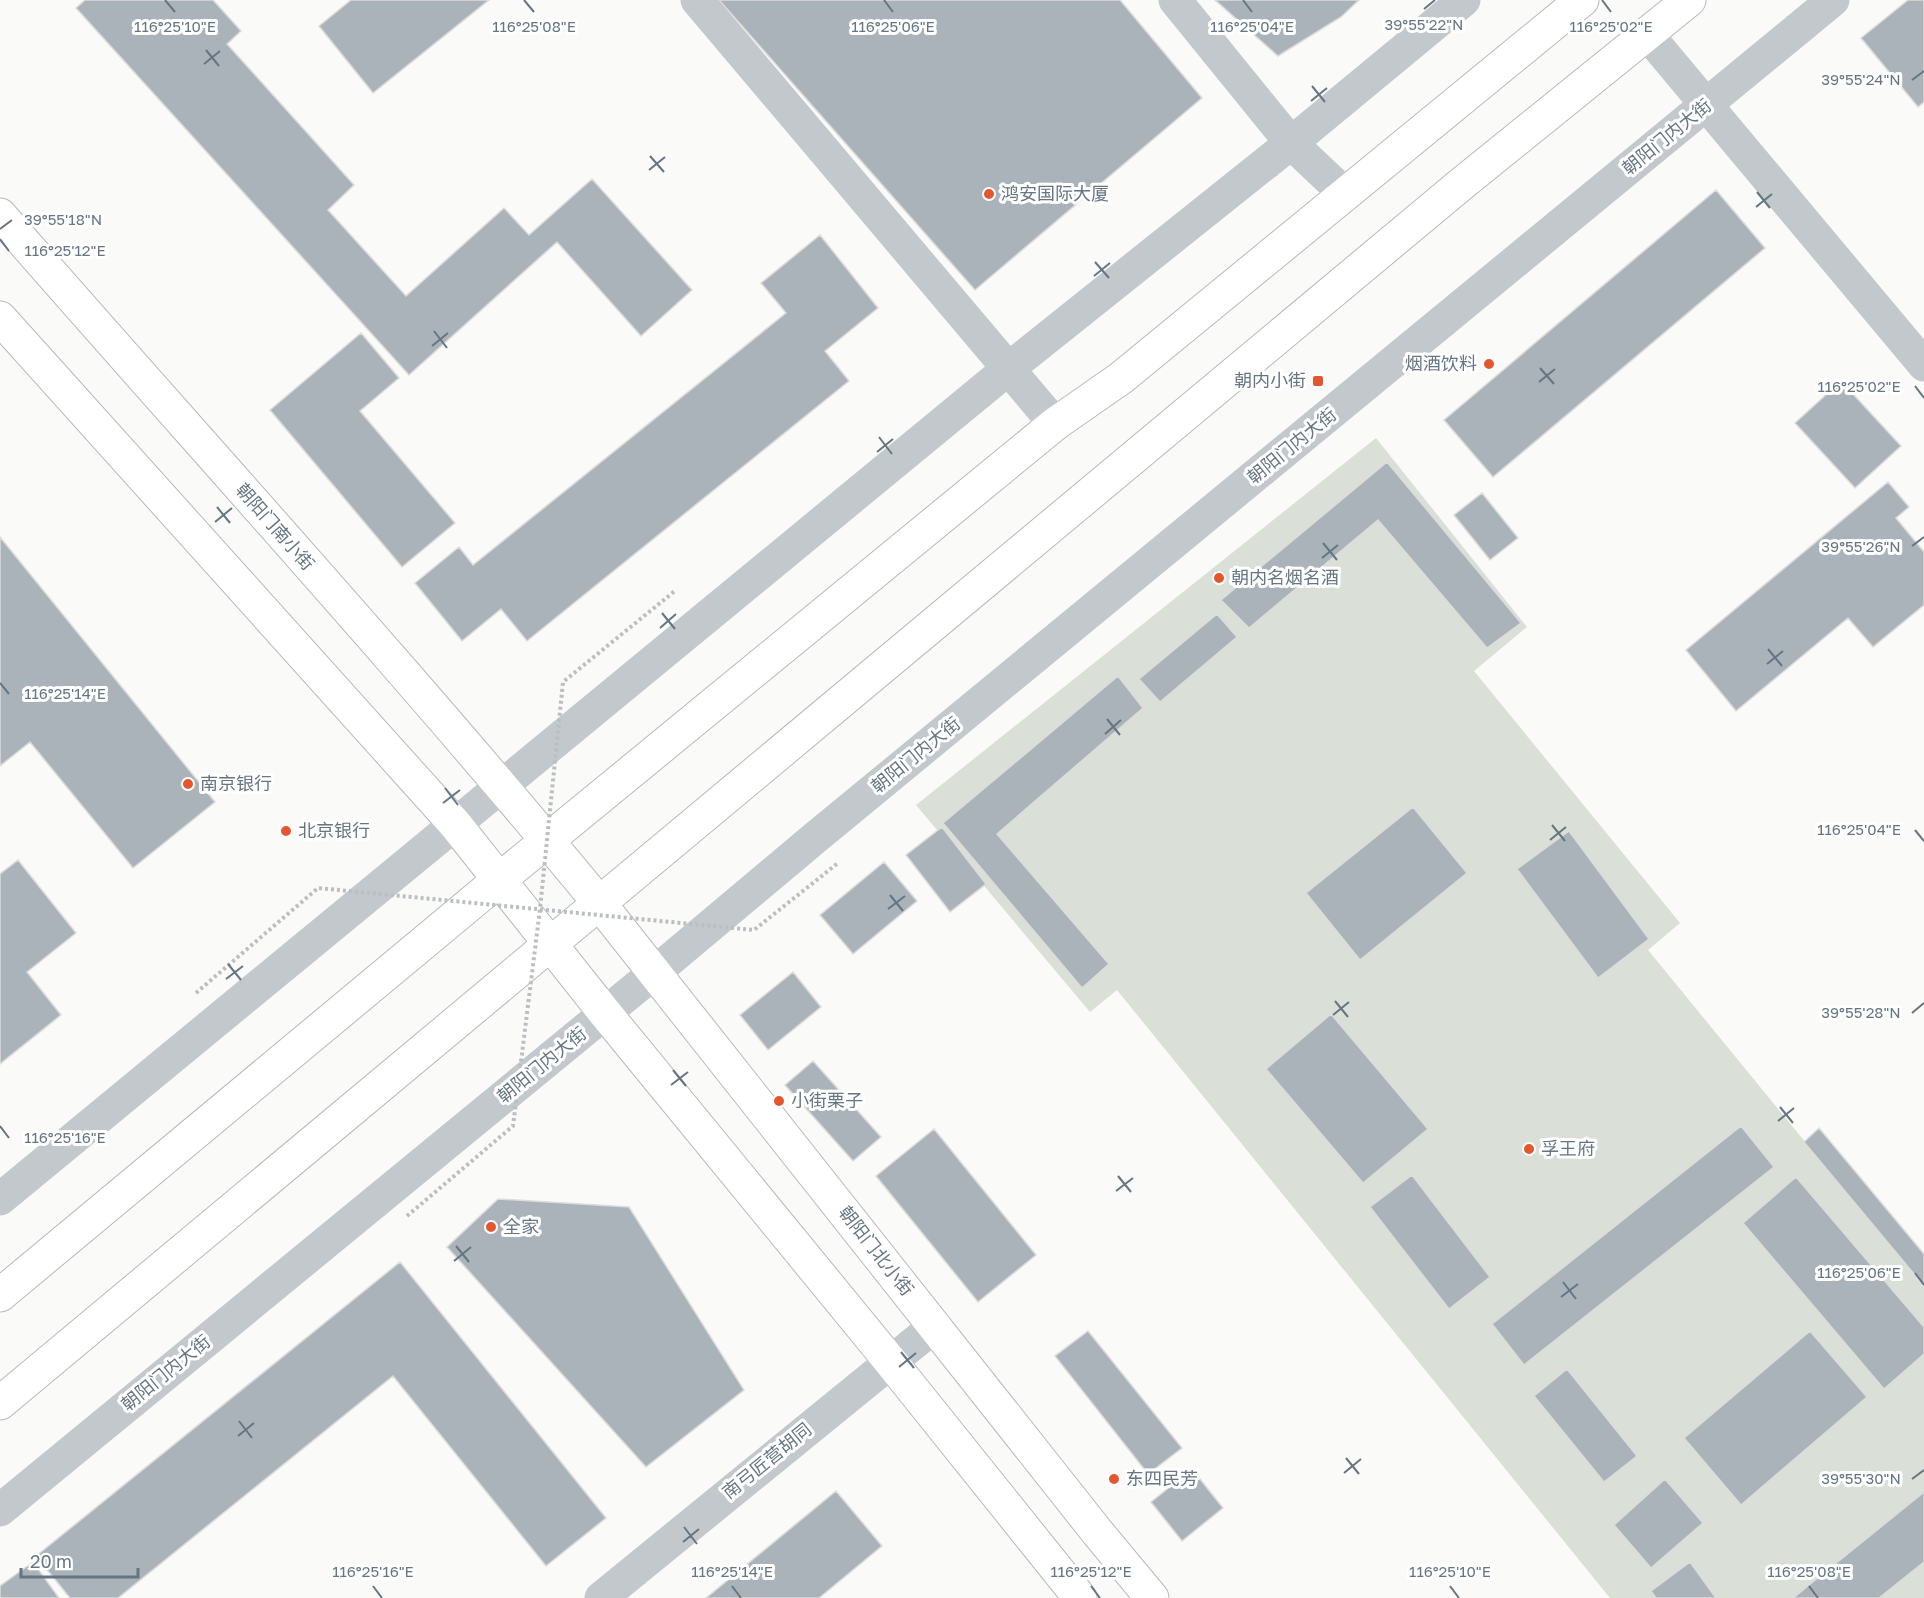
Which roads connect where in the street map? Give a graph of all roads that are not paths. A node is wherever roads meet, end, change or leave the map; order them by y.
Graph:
1 (697, 0) edge
2 (1175, 0) edge
3 (1464, 0) edge
4 (1582, 0) edge
5 (1689, 0) edge
6 (1833, 0) edge
7 (1647, 34) junction
8 (1706, 105) junction
9 (1291, 144) junction
10 (1346, 195) junction
11 (0, 215) edge
12 (0, 318) edge
13 (1924, 365) edge
14 (1008, 369) junction
15 (1055, 424) junction
16 (501, 787) junction
17 (455, 824) junction
18 (548, 841) junction
19 (499, 880) junction
20 (600, 904) junction
21 (551, 944) junction
22 (654, 973) junction
23 (605, 1013) junction
24 (0, 1199) edge
25 (0, 1295) edge
26 (935, 1326) junction
27 (890, 1361) junction
28 (0, 1403) edge
29 (0, 1509) edge
30 (601, 1598) edge
31 (1080, 1598) edge
32 (1152, 1598) edge

1 - 14 street
2 - 9 street
3 - 9 street
4 - 10 main road
5 - 7 main road
6 - 8 street, 朝阳门内大街
7 - 8 street
7 - 20 main road
8 - 13 street
8 - 22 street, 朝阳门内大街
9 - 10 street
9 - 14 street
10 - 15 main road
11 - 16 main road, 朝阳门南小街
12 - 17 main road
14 - 15 street
14 - 16 street
15 - 18 main road
16 - 17 street
16 - 18 main road, 朝阳门南小街
17 - 19 main road
17 - 24 street
18 - 19 main road
18 - 20 main road, 朝阳门南小街
19 - 21 main road
19 - 25 main road
20 - 21 main road
20 - 22 main road, 朝阳门北小街
21 - 23 main road
21 - 28 main road
22 - 23 street, 朝阳门内大街
22 - 26 main road, 朝阳门北小街
23 - 27 main road
23 - 29 street, 朝阳门内大街
26 - 27 street, 南弓匠营胡同
26 - 32 main road, 朝阳门北小街
27 - 30 street, 南弓匠营胡同
27 - 31 main road

